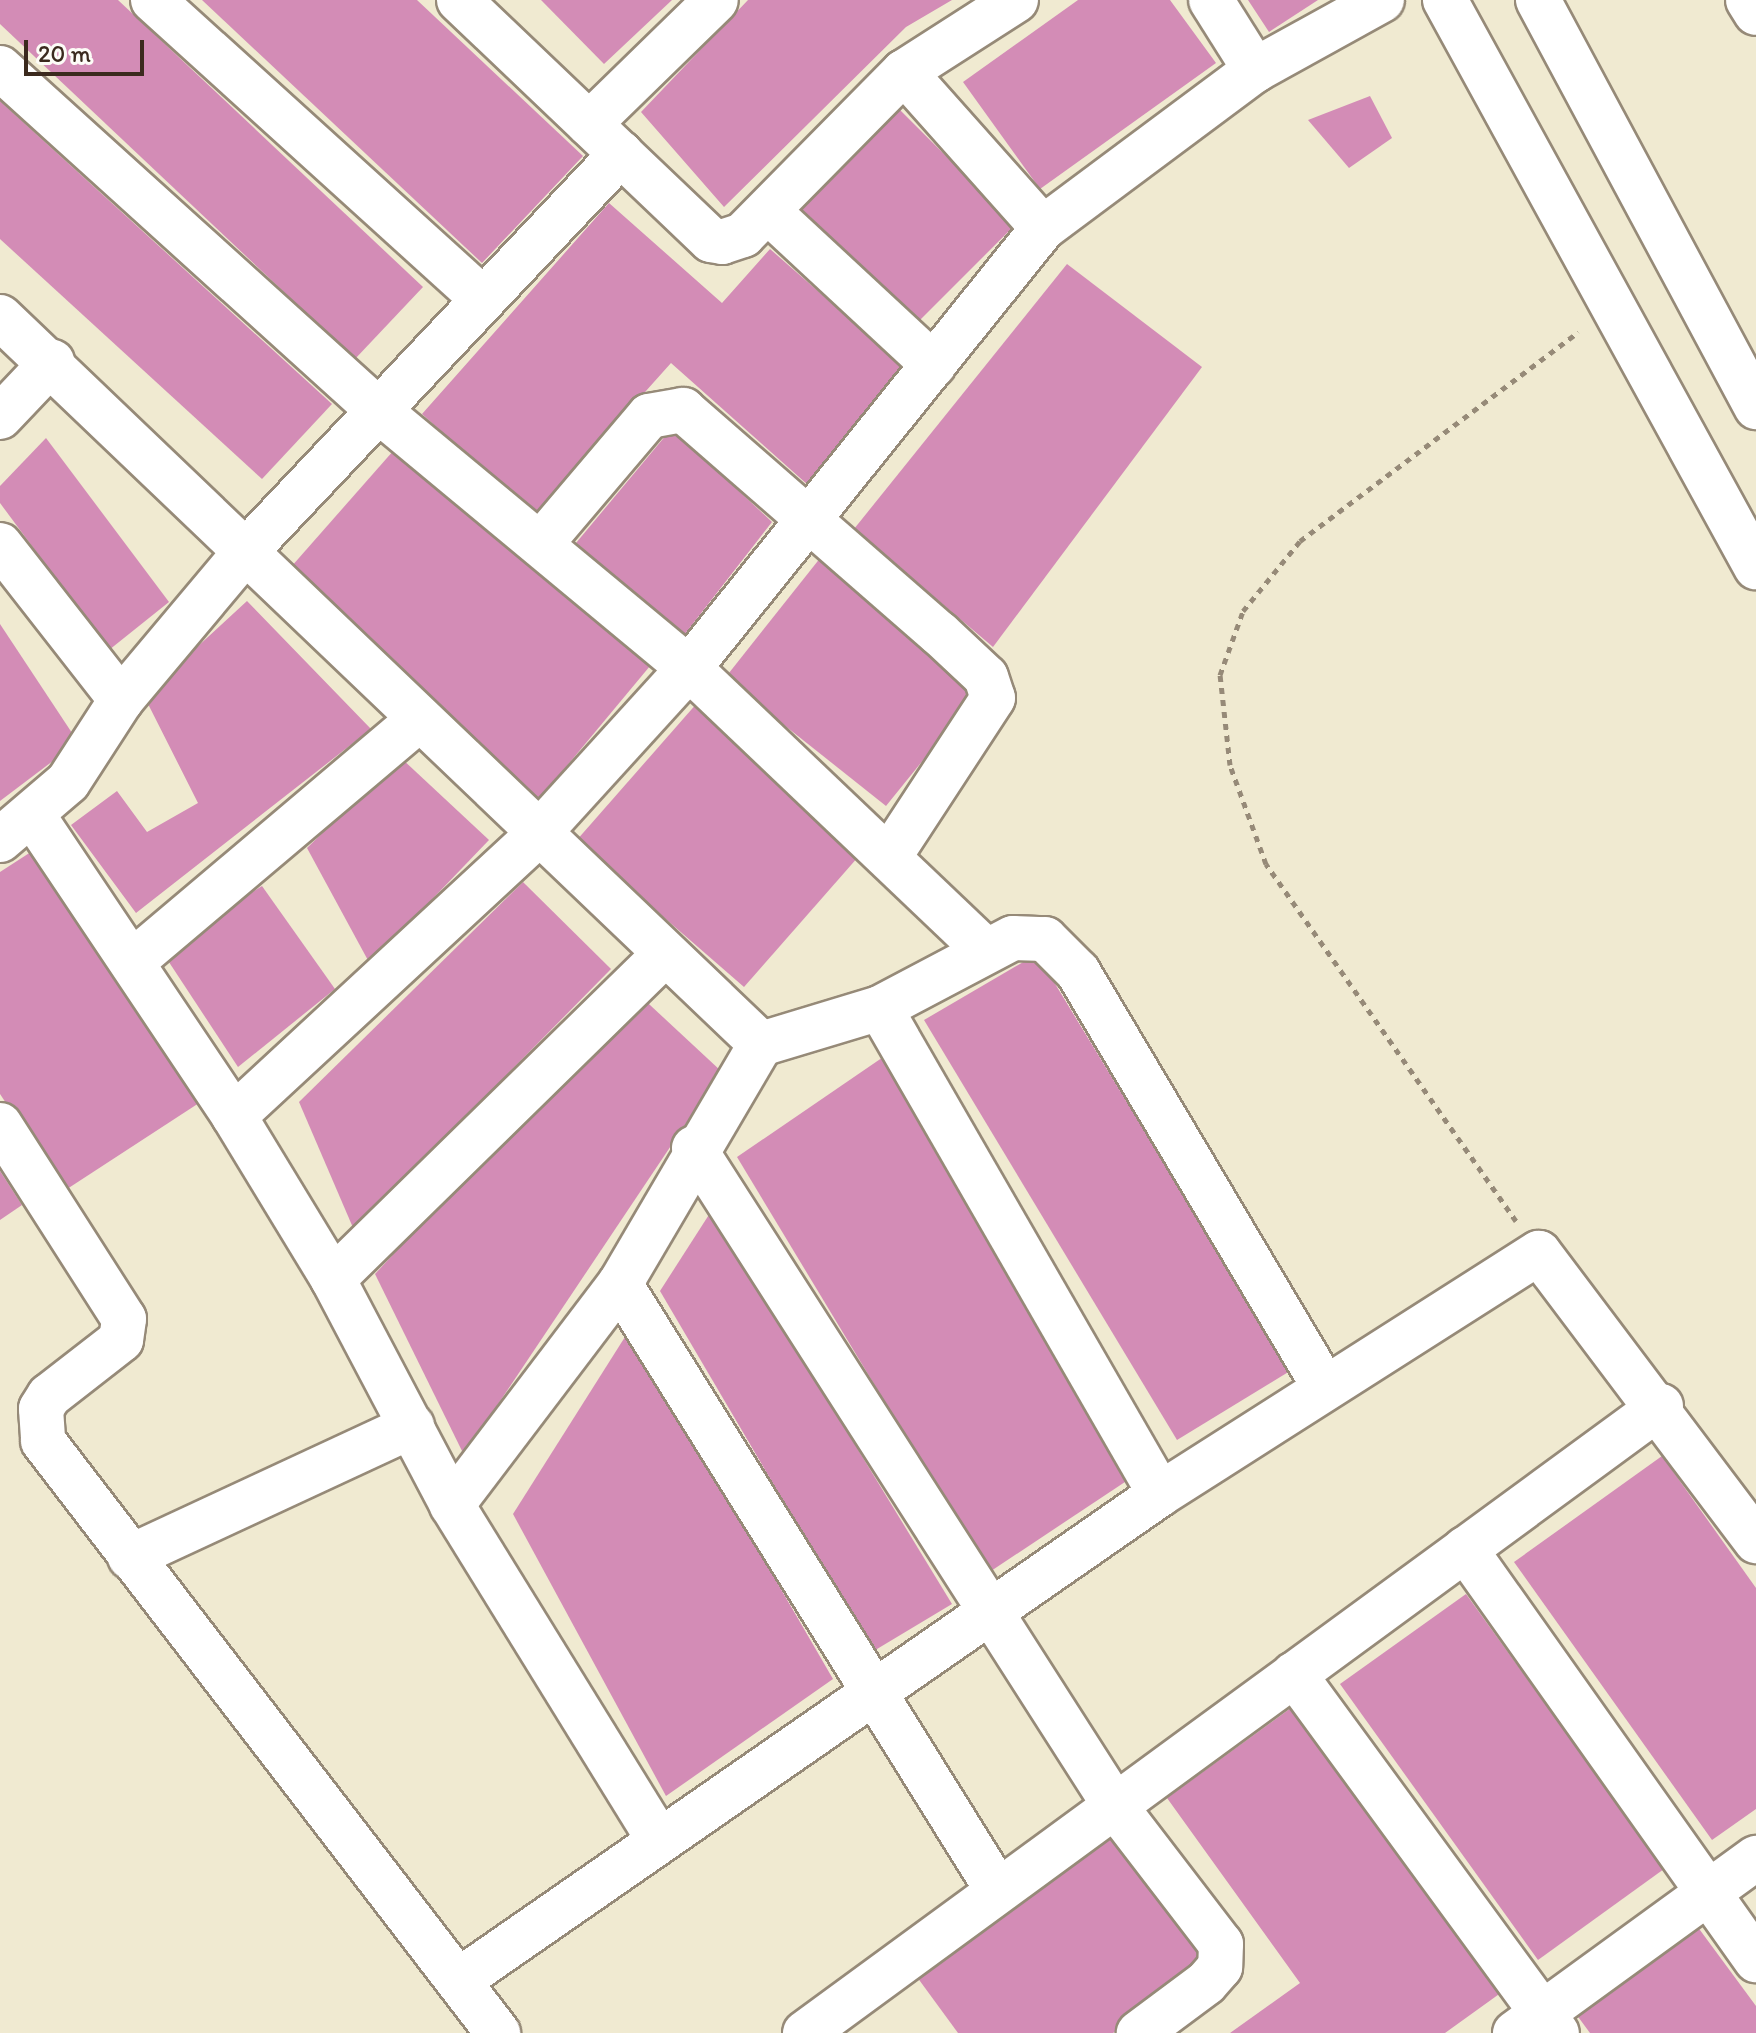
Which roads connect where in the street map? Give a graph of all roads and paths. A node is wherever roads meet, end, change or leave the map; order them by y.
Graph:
1 (153, 0) edge
2 (716, 0) edge
3 (1016, 0) edge
4 (1211, 0) edge
5 (1382, 0) edge
6 (1445, 0) edge
7 (1538, 0) edge
8 (1748, 0) edge
9 (474, 5) edge
10 (1756, 13) edge
11 (0, 68) edge
12 (1255, 70) junction
13 (904, 72) junction
14 (589, 124) junction
15 (621, 154) junction
16 (768, 211) junction
17 (1043, 228) junction
18 (483, 299) junction
19 (1611, 308) junction
20 (0, 317) edge
21 (52, 362) junction
22 (934, 365) junction
23 (1756, 407) edge
24 (379, 411) junction
25 (0, 417) edge
26 (810, 521) junction
27 (543, 541) junction
28 (0, 545) edge
29 (247, 550) junction
30 (1756, 567) edge
31 (689, 668) junction
32 (121, 700) junction
33 (420, 719) junction
34 (17, 828) edge
35 (537, 835) junction
36 (891, 854) junction
37 (983, 948) junction
38 (665, 954) junction
39 (132, 962) junction
40 (880, 1008) junction
41 (761, 1044) junction
42 (234, 1116) junction
43 (0, 1125) edge
44 (694, 1148) junction
45 (1539, 1253) junction
46 (333, 1279) junction
47 (620, 1284) junction
48 (1324, 1386) junction
49 (1661, 1406) junction
50 (412, 1426) junction
51 (1160, 1494) junction
52 (452, 1505) junction
53 (1756, 1541) edge
54 (1465, 1549) junction
55 (130, 1557) junction
56 (990, 1617) junction
57 (1294, 1674) junction
58 (873, 1697) junction
59 (1115, 1806) junction
60 (659, 1840) junction
61 (1756, 1858) edge
62 (998, 1891) junction
63 (1708, 1893) junction
64 (1756, 1960) edge
65 (461, 1979) junction
66 (1538, 2026) edge
67 (498, 2033) edge
68 (805, 2033) edge
69 (1139, 2033) edge

1 - 18 street
2 - 14 street
3 - 13 street
4 - 12 street
5 - 12 street
6 - 19 street
7 - 23 street
8 - 10 street
9 - 14 street
11 - 24 street
12 - 17 street
13 - 16 street
13 - 17 street
14 - 15 street
15 - 16 street
15 - 18 street
16 - 22 street
17 - 22 street
18 - 24 street
19 - 30 street
19 - 45 path
20 - 21 street
21 - 25 street
21 - 29 street
22 - 26 street
24 - 27 street
24 - 29 street
26 - 27 street
26 - 31 street
26 - 36 street
27 - 31 street
28 - 32 street
29 - 32 street
29 - 33 street
31 - 35 street
31 - 36 street
32 - 34 street
33 - 35 street
33 - 39 street
34 - 39 street
35 - 38 street
35 - 42 street
36 - 37 street
37 - 40 street
37 - 48 street
38 - 41 street
38 - 46 street
39 - 42 street
40 - 41 street
40 - 51 street
41 - 44 street
42 - 46 street
43 - 55 street
44 - 47 street
44 - 56 street
45 - 48 street
45 - 49 street
46 - 50 street
47 - 52 street
47 - 58 street
48 - 51 street
49 - 53 street
49 - 54 street
50 - 52 street
50 - 55 street
51 - 56 street
52 - 60 street
54 - 57 street
54 - 63 street
55 - 65 street
56 - 58 street
56 - 59 street
57 - 59 street
57 - 66 street
58 - 60 street
58 - 62 street
59 - 62 street
59 - 69 street
60 - 65 street
61 - 63 street
62 - 68 street
63 - 64 street
63 - 66 street
65 - 67 street

